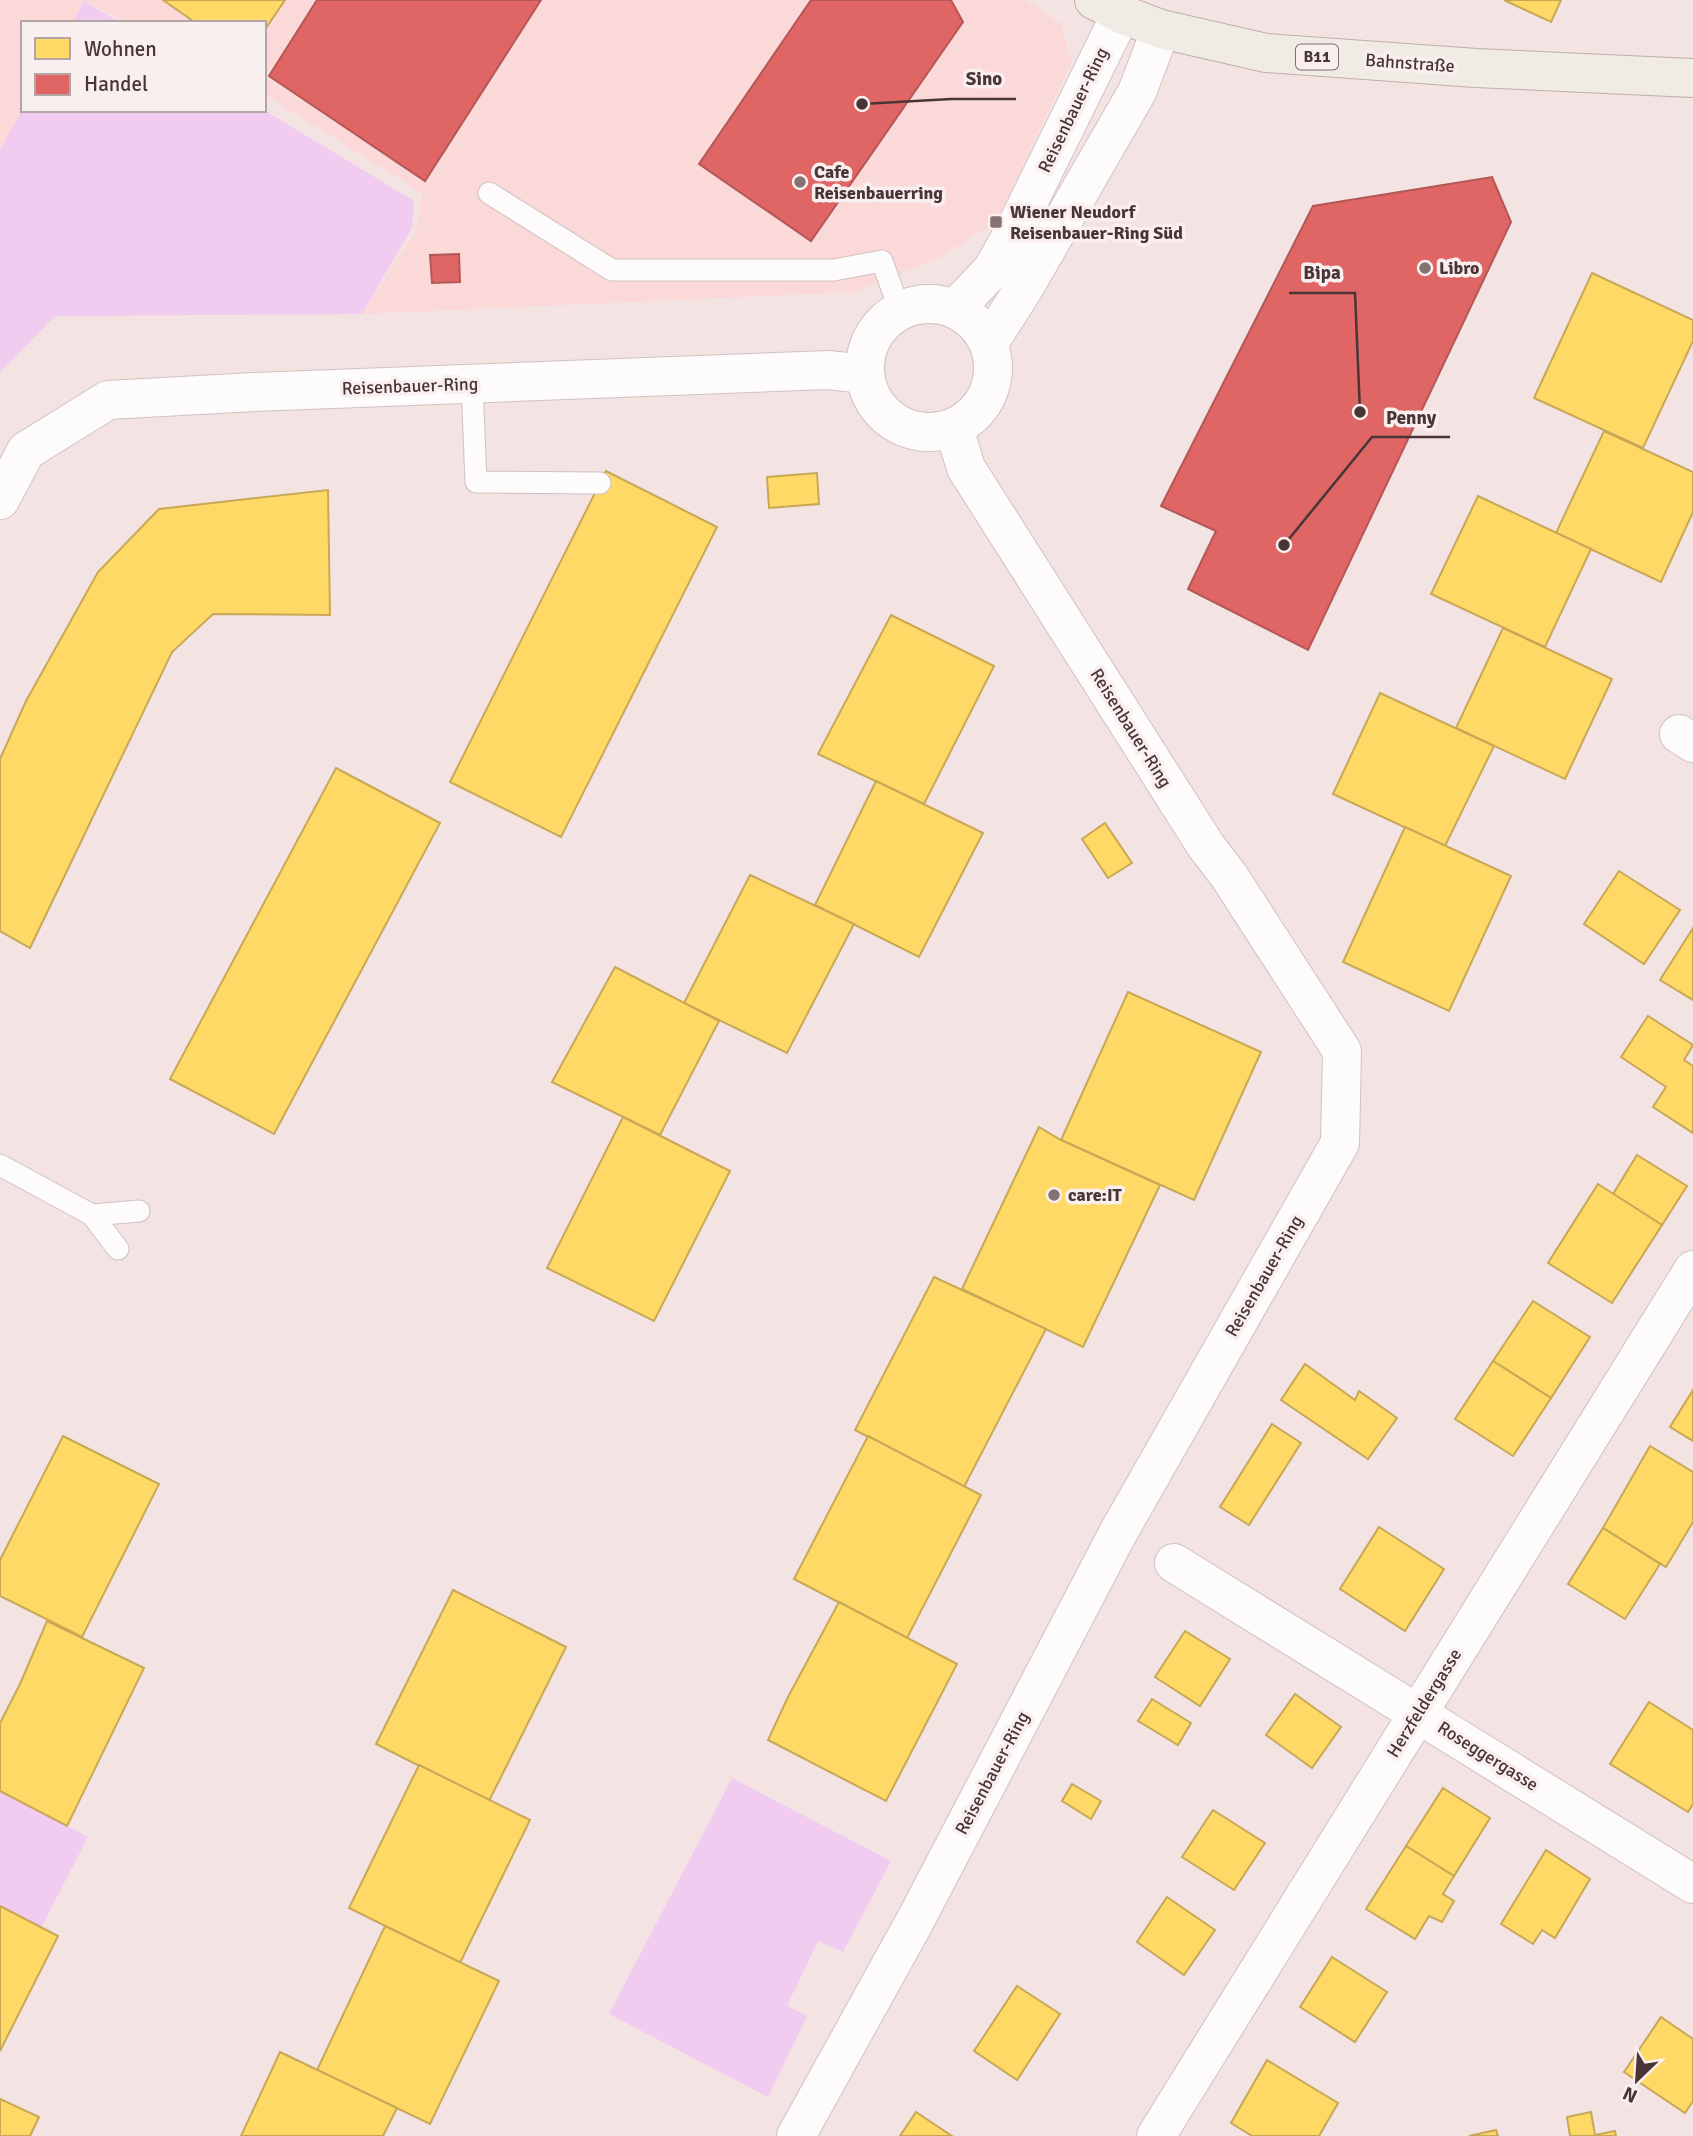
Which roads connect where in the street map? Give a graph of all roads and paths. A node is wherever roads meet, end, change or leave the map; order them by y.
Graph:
1 (1108, 7) edge
2 (1161, 29) junction
3 (1693, 78) edge
4 (489, 193) dead end
5 (955, 309) junction
6 (900, 311) junction
7 (989, 343) junction
8 (864, 374) junction
9 (472, 384) junction
10 (954, 428) junction
11 (600, 483) dead end
12 (0, 500) edge
13 (0, 1165) edge
14 (139, 1211) dead end
15 (92, 1216) junction
16 (118, 1249) dead end
17 (1693, 1270) edge
18 (1174, 1563) dead end
19 (1419, 1712) junction
20 (1693, 1884) edge
21 (796, 2136) edge
22 (1156, 2136) edge

1 - 2 main road, Bahnstraße / B11
1 - 5 street, Reisenbauer-Ring
2 - 3 main road, Bahnstraße / B11
2 - 7 street
4 - 6 lane
5 - 6 street
5 - 7 street
6 - 8 street
7 - 10 street
8 - 9 street, Reisenbauer-Ring
8 - 10 street
9 - 11 lane
9 - 12 street, Reisenbauer-Ring
10 - 21 street, Reisenbauer-Ring
13 - 15 lane
14 - 15 lane
15 - 16 lane
17 - 19 street, Herzfeldergasse
18 - 19 street, Roseggergasse
19 - 20 street, Roseggergasse
19 - 22 street, Herzfeldergasse

